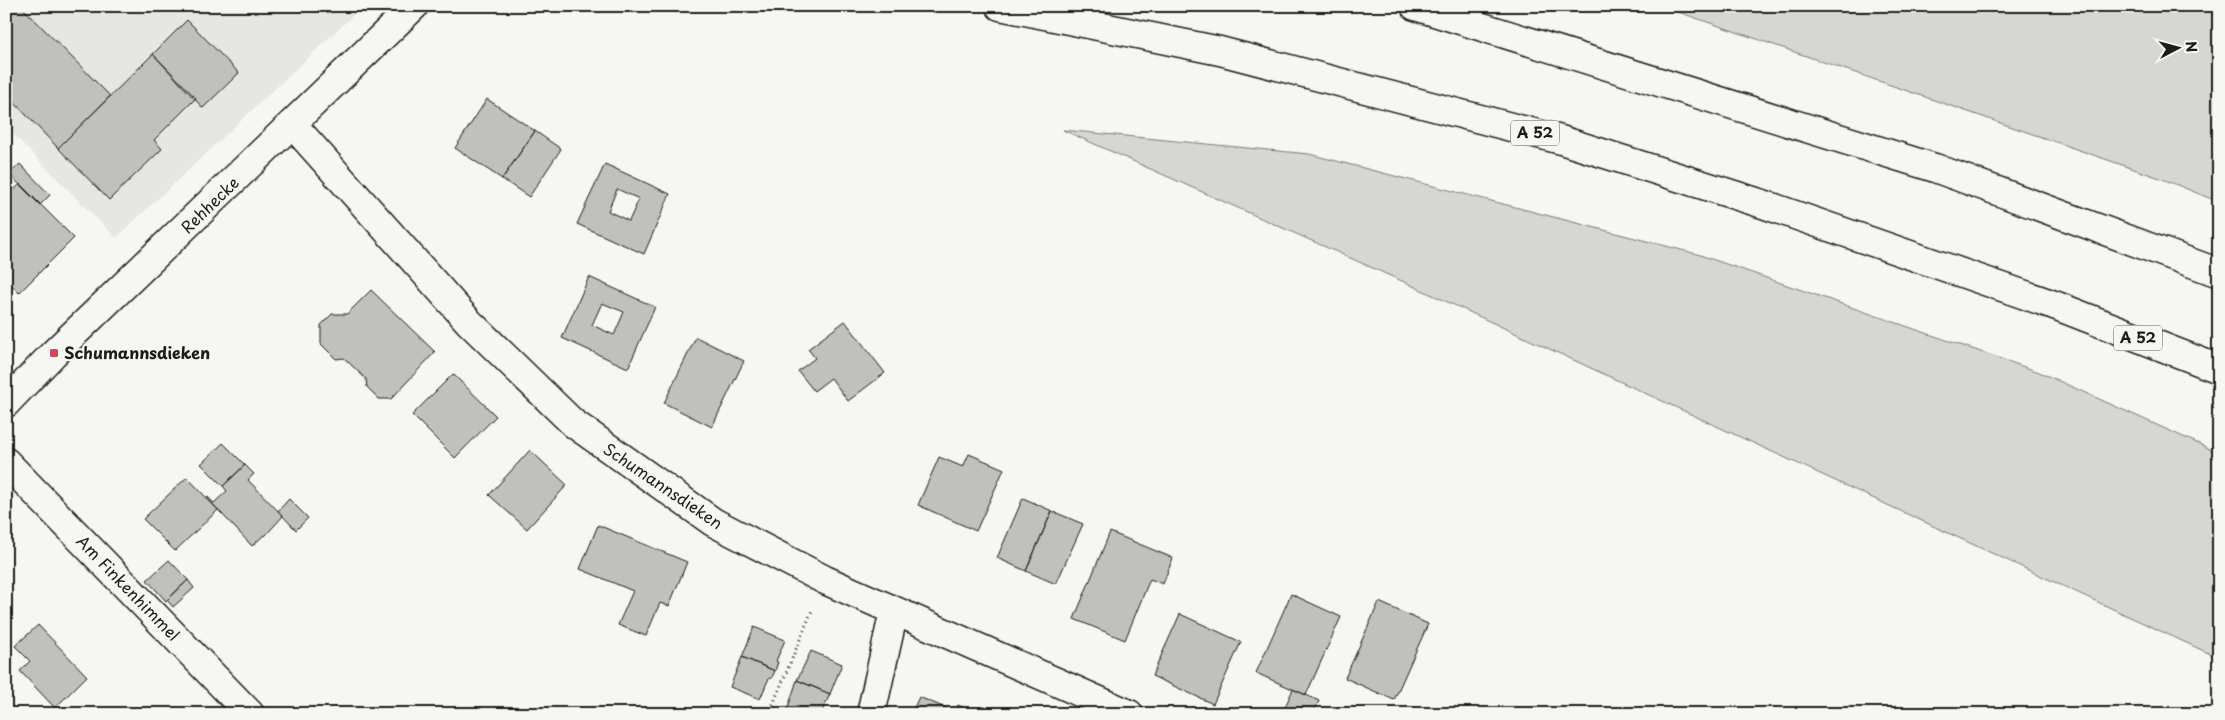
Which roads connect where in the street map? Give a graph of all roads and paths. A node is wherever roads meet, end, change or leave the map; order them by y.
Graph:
1 (414, 6) edge
2 (1000, 6) edge
3 (1415, 6) edge
4 (293, 125) junction
5 (2219, 273) edge
6 (2219, 369) edge
7 (6, 403) edge
8 (6, 462) edge
9 (825, 580) junction
10 (894, 611) junction
11 (250, 714) edge
12 (769, 714) edge
13 (871, 714) edge
14 (1129, 714) edge

1 - 4 main road, Rehhecke
2 - 6 main road, A 52
3 - 5 main road
4 - 7 main road, Rehhecke
4 - 9 main road, Schumannsdieken
8 - 11 main road, Am Finkenhimmel
9 - 10 main road, Schumannsdieken
9 - 12 path
10 - 13 main road
10 - 14 main road, Schumannsdieken

